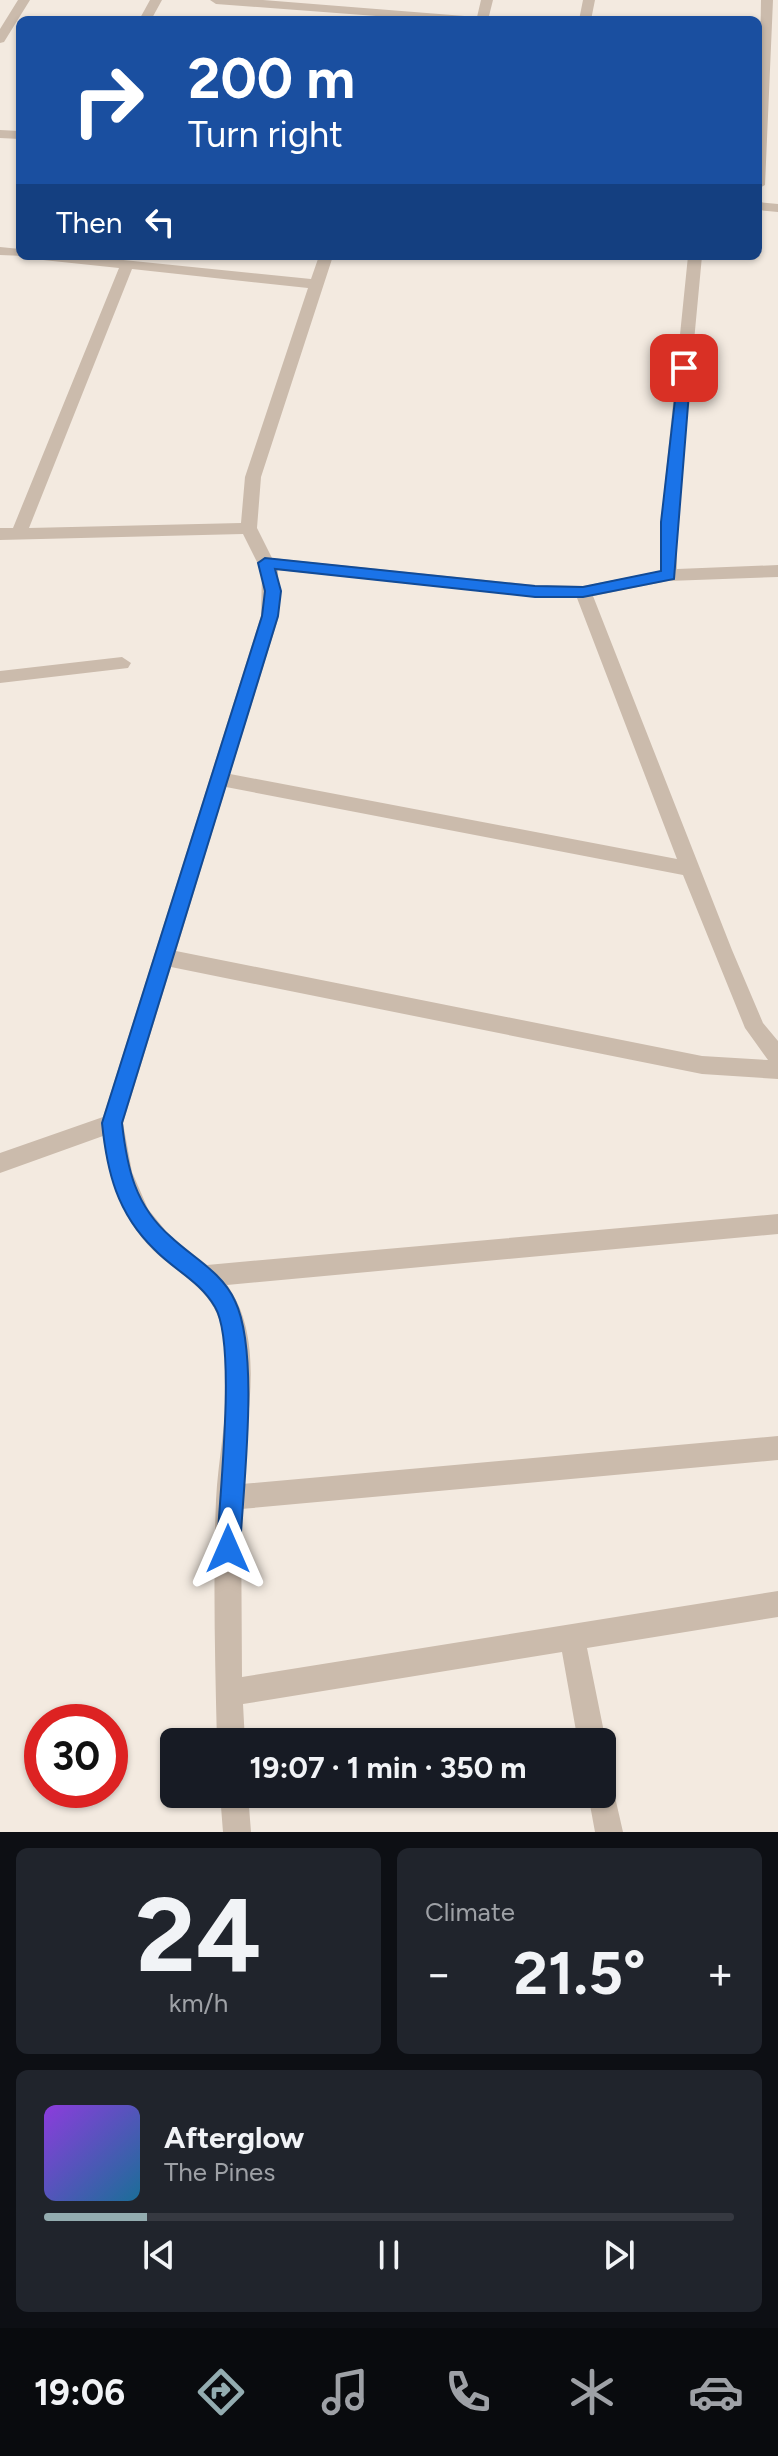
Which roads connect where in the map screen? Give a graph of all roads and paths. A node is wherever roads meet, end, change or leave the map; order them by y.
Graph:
1 (24, 0) edge
2 (216, 0) edge
3 (767, 0) edge
4 (255, 1) edge
5 (370, 6) edge
6 (448, 16) edge
7 (0, 39) edge
8 (763, 47) edge
9 (762, 75) edge
10 (80, 260) edge
11 (324, 260) edge
12 (695, 260) edge
13 (127, 265) junction
14 (315, 284) junction
15 (249, 528) junction
16 (19, 533) junction
17 (0, 534) edge
18 (265, 563) junction
19 (778, 571) edge
20 (668, 575) junction
21 (583, 592) junction
22 (122, 663) dead end
23 (0, 677) edge
24 (220, 779) junction
25 (690, 869) junction
26 (164, 957) junction
27 (778, 1057) edge
28 (778, 1070) edge
29 (112, 1123) junction
30 (0, 1163) edge
31 (778, 1224) edge
32 (204, 1276) junction
33 (778, 1448) edge
34 (229, 1498) junction
35 (778, 1604) edge
36 (572, 1637) junction
37 (229, 1693) junction
38 (230, 1728) edge
39 (589, 1728) edge
40 (235, 1808) edge
41 (605, 1808) edge
42 (237, 1832) edge
43 (609, 1832) edge

1 - 7 street
2 - 4 street
3 - 8 street
4 - 5 street
5 - 6 street
8 - 9 street
10 - 13 street
11 - 14 street
12 - 20 street
13 - 14 street
13 - 16 street
14 - 15 street
15 - 16 street
15 - 18 street
16 - 17 street
18 - 21 street
18 - 24 street
19 - 20 street
20 - 21 street
21 - 25 street
22 - 23 street
24 - 25 street
24 - 26 street
25 - 27 street
26 - 28 street
26 - 29 street
29 - 30 street
29 - 32 street
31 - 32 street
32 - 34 street
33 - 34 street
34 - 37 street
35 - 36 street
36 - 37 street
36 - 39 street
37 - 38 street
40 - 42 street
41 - 43 street

